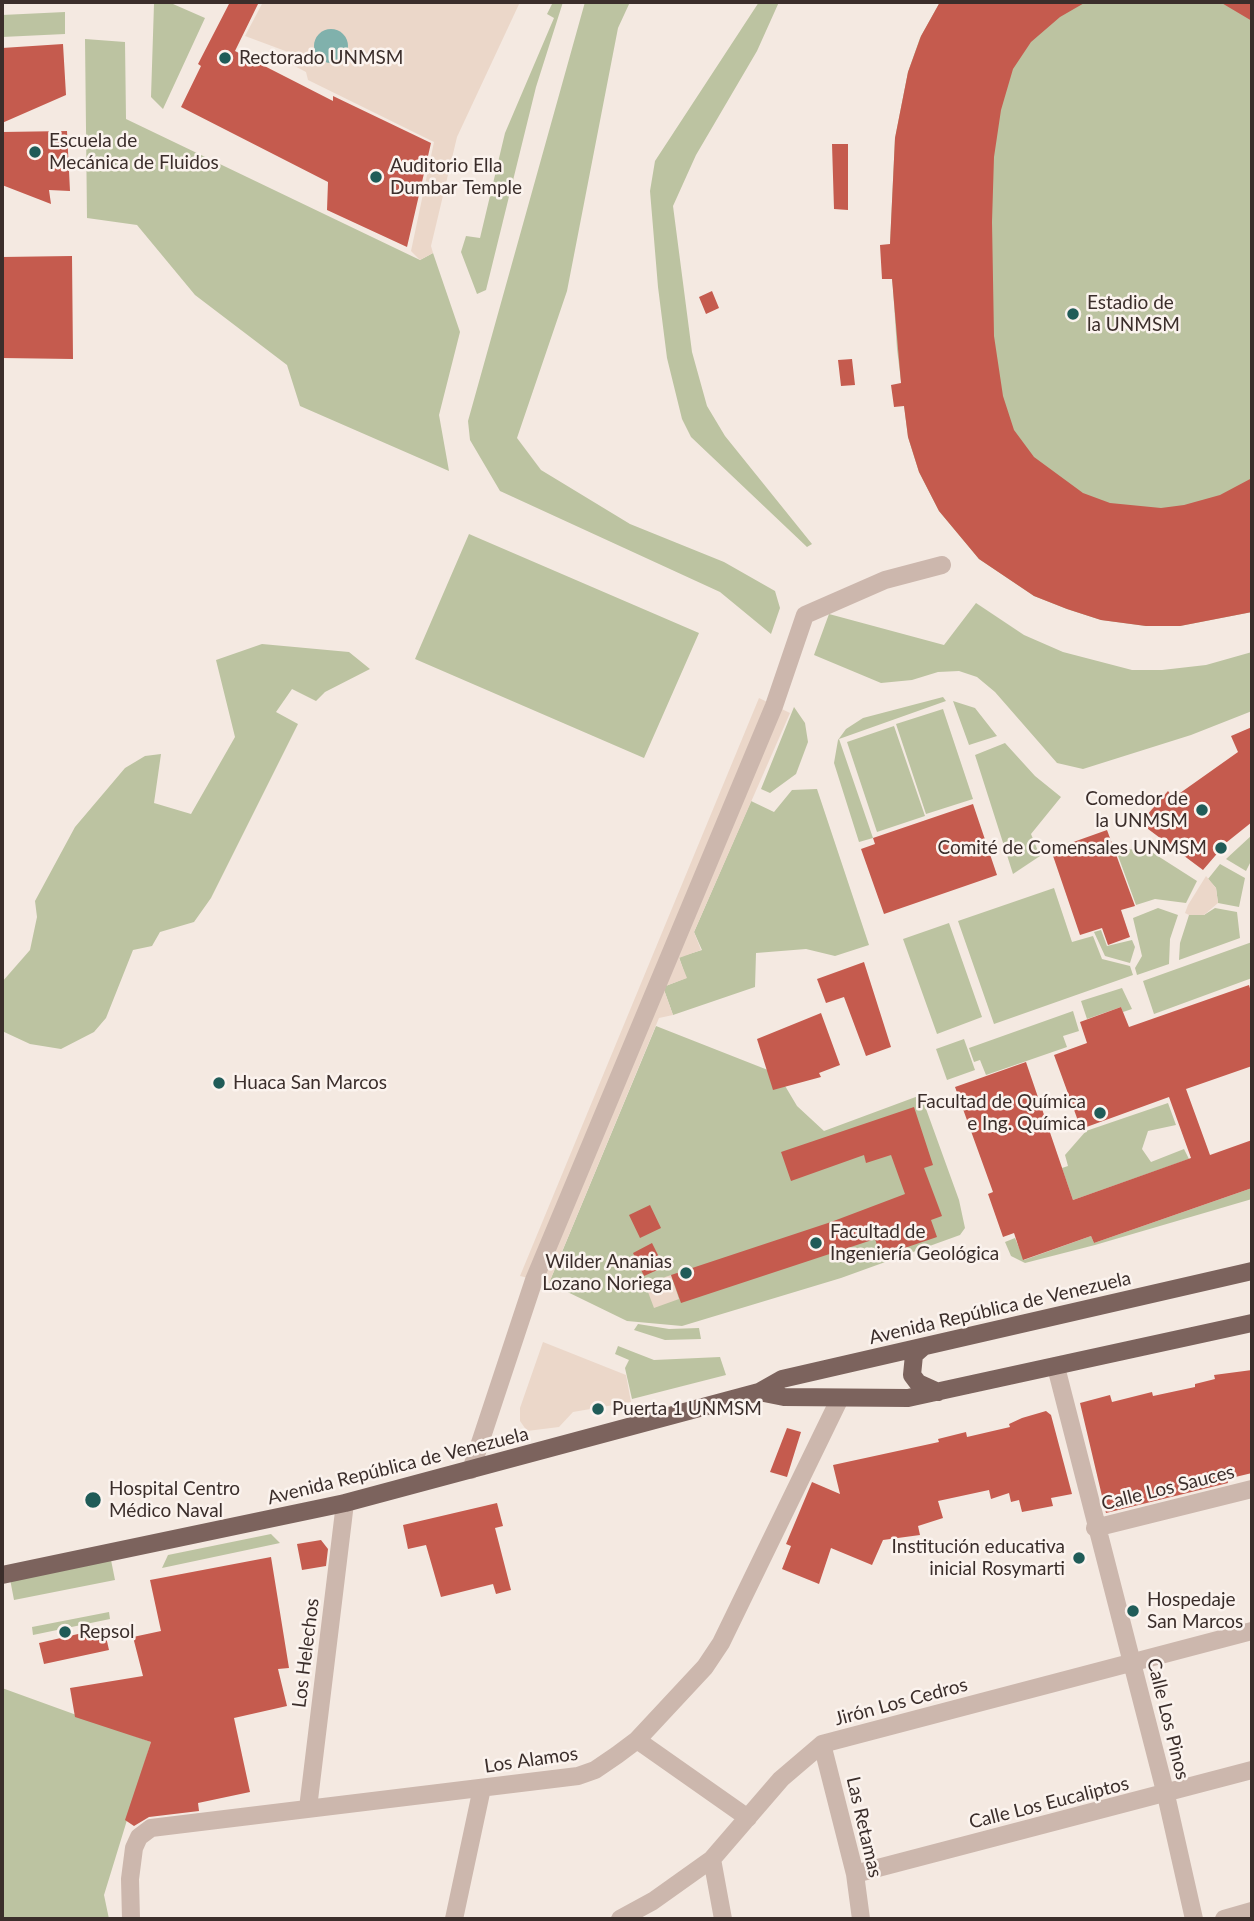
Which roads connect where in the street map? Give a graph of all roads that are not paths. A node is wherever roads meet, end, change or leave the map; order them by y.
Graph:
1 (942, 565) dead end
2 (1252, 1271) edge
3 (1252, 1323) edge
4 (922, 1348) junction
5 (1056, 1367) junction
6 (760, 1392) junction
7 (938, 1392) junction
8 (840, 1398) junction
9 (471, 1470) junction
10 (1252, 1489) edge
11 (345, 1503) junction
12 (1094, 1528) junction
13 (2, 1575) edge
14 (1252, 1631) edge
15 (1132, 1662) junction
16 (637, 1740) junction
17 (822, 1744) junction
18 (1252, 1770) edge
19 (482, 1788) junction
20 (1166, 1795) junction
21 (307, 1808) junction
22 (748, 1818) junction
23 (712, 1859) junction
24 (855, 1874) junction
25 (1252, 1911) edge
26 (131, 1919) edge
27 (454, 1919) edge
28 (620, 1919) edge
29 (723, 1919) edge
30 (860, 1919) edge
31 (1194, 1919) edge
32 (1224, 1919) edge

1 - 9 street
2 - 4 main road, Avenida República de Venezuela
3 - 5 main road, Avenida República de Venezuela
4 - 6 main road, Avenida República de Venezuela
4 - 7 main road
5 - 7 main road, Avenida República de Venezuela
5 - 12 street, Calle Los Pinos
6 - 8 main road, Avenida República de Venezuela
6 - 9 main road, Avenida República de Venezuela
7 - 8 main road, Avenida República de Venezuela
8 - 16 street, Los Alamos
9 - 11 main road, Avenida República de Venezuela
10 - 12 street, Calle Los Sauces
11 - 13 main road, Avenida República de Venezuela
11 - 21 street, Los Helechos
12 - 15 street, Calle Los Pinos
14 - 15 street, Jirón Los Cedros
15 - 17 street, Jirón Los Cedros
15 - 20 street, Calle Los Pinos
16 - 19 street, Los Alamos
16 - 22 street
17 - 22 street, Jirón Los Cedros
17 - 24 street, Las Retamas
18 - 20 street, Calle Los Eucaliptos
19 - 21 street, Los Alamos
19 - 27 street
20 - 24 street, Calle Los Eucaliptos
20 - 31 street, Calle Los Pinos
21 - 26 street, Los Alamos
22 - 23 street, Jirón Los Cedros
23 - 28 street, Jirón Los Cedros
23 - 29 street
24 - 30 street, Las Retamas
25 - 32 street

